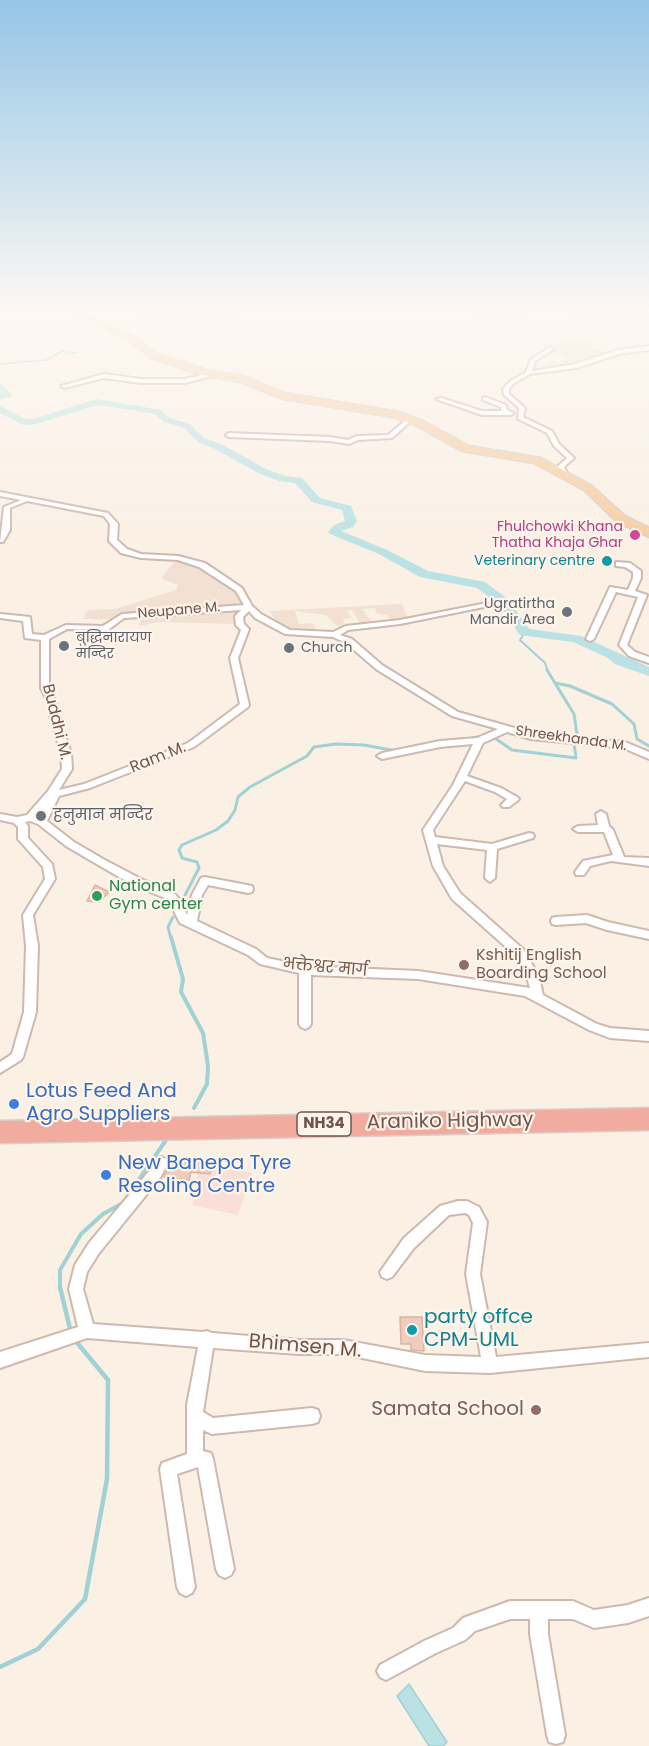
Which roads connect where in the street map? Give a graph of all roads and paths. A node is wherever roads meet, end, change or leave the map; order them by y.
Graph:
1 (275, 392) edge
2 (506, 392) edge
3 (439, 399) dead end
4 (485, 399) dead end
5 (506, 413) junction
6 (520, 414) junction
7 (409, 420) junction
8 (229, 435) dead end
9 (564, 473) junction
10 (0, 494) edge
11 (28, 500) junction
12 (647, 530) edge
13 (0, 540) edge
14 (619, 564) dead end
15 (630, 593) junction
16 (484, 604) dead end
17 (249, 607) junction
18 (0, 616) edge
19 (334, 635) junction
20 (45, 638) junction
21 (591, 639) dead end
22 (649, 660) edge
23 (503, 730) junction
24 (482, 740) junction
25 (646, 753) edge
26 (382, 756) dead end
27 (649, 766) edge
28 (462, 777) junction
29 (506, 805) dead end
30 (601, 814) dead end
31 (0, 817) edge
32 (30, 818) junction
33 (17, 820) junction
34 (42, 822) junction
35 (604, 828) junction
36 (578, 829) dead end
37 (529, 836) dead end
38 (431, 840) junction
39 (492, 847) junction
40 (620, 860) junction
41 (649, 862) edge
42 (580, 872) dead end
43 (490, 878) dead end
44 (248, 889) dead end
45 (556, 921) dead end
46 (191, 922) junction
47 (649, 934) edge
48 (305, 970) junction
49 (537, 995) junction
50 (305, 1024) dead end
51 (649, 1036) edge
52 (0, 1068) edge
53 (649, 1119) edge
54 (0, 1132) edge
55 (161, 1163) dead end
56 (387, 1272) dead end
57 (87, 1331) junction
58 (207, 1338) junction
59 (649, 1350) edge
60 (0, 1360) edge
61 (490, 1365) junction
62 (195, 1416) junction
63 (312, 1416) dead end
64 (195, 1459) junction
65 (225, 1569) dead end
66 (186, 1587) dead end
67 (649, 1608) edge
68 (539, 1611) junction
69 (386, 1671) dead end
70 (556, 1735) dead end

1 - 7 main road
2 - 6 street
3 - 5 street
4 - 5 street
5 - 6 street
6 - 9 street
7 - 8 street
7 - 9 main road
9 - 12 main road
10 - 11 street, Shreekhanda M.
11 - 13 street
11 - 17 street, Shreekhanda M.
14 - 15 street
15 - 21 street
15 - 22 street
16 - 19 street
17 - 19 street, Shreekhanda M.
17 - 20 street, Neupane M.
17 - 34 street, Ram M.
18 - 20 street
19 - 23 street, Shreekhanda M.
20 - 32 street, Buddhi M.
23 - 24 street
23 - 25 street, Shreekhanda M.
24 - 26 street
24 - 28 street
25 - 27 street
28 - 29 street
28 - 38 street
30 - 35 street
31 - 33 street, भक्तेश्वर मार्ग
32 - 33 street, भक्तेश्वर मार्ग
32 - 34 street, भक्तेश्वर मार्ग
33 - 52 street
34 - 46 street, भक्तेश्वर मार्ग
35 - 36 street
35 - 40 street
37 - 39 street
38 - 39 street
38 - 49 street
39 - 43 street
40 - 41 street
40 - 42 street
44 - 46 street
45 - 47 street
46 - 48 street, भक्तेश्वर मार्ग
48 - 49 street, भक्तेश्वर मार्ग
48 - 50 street
49 - 51 street, भक्तेश्वर मार्ग
53 - 54 highway, Araniko Highway / NH34
55 - 57 street
56 - 61 street
57 - 58 street, Bhimsen M.
57 - 60 street, Bhimsen M.
58 - 61 street, Bhimsen M.
58 - 62 street
59 - 61 street, Bhimsen M.
62 - 63 street
62 - 64 street
64 - 65 street
64 - 66 street
67 - 68 street
68 - 69 street
68 - 70 street

